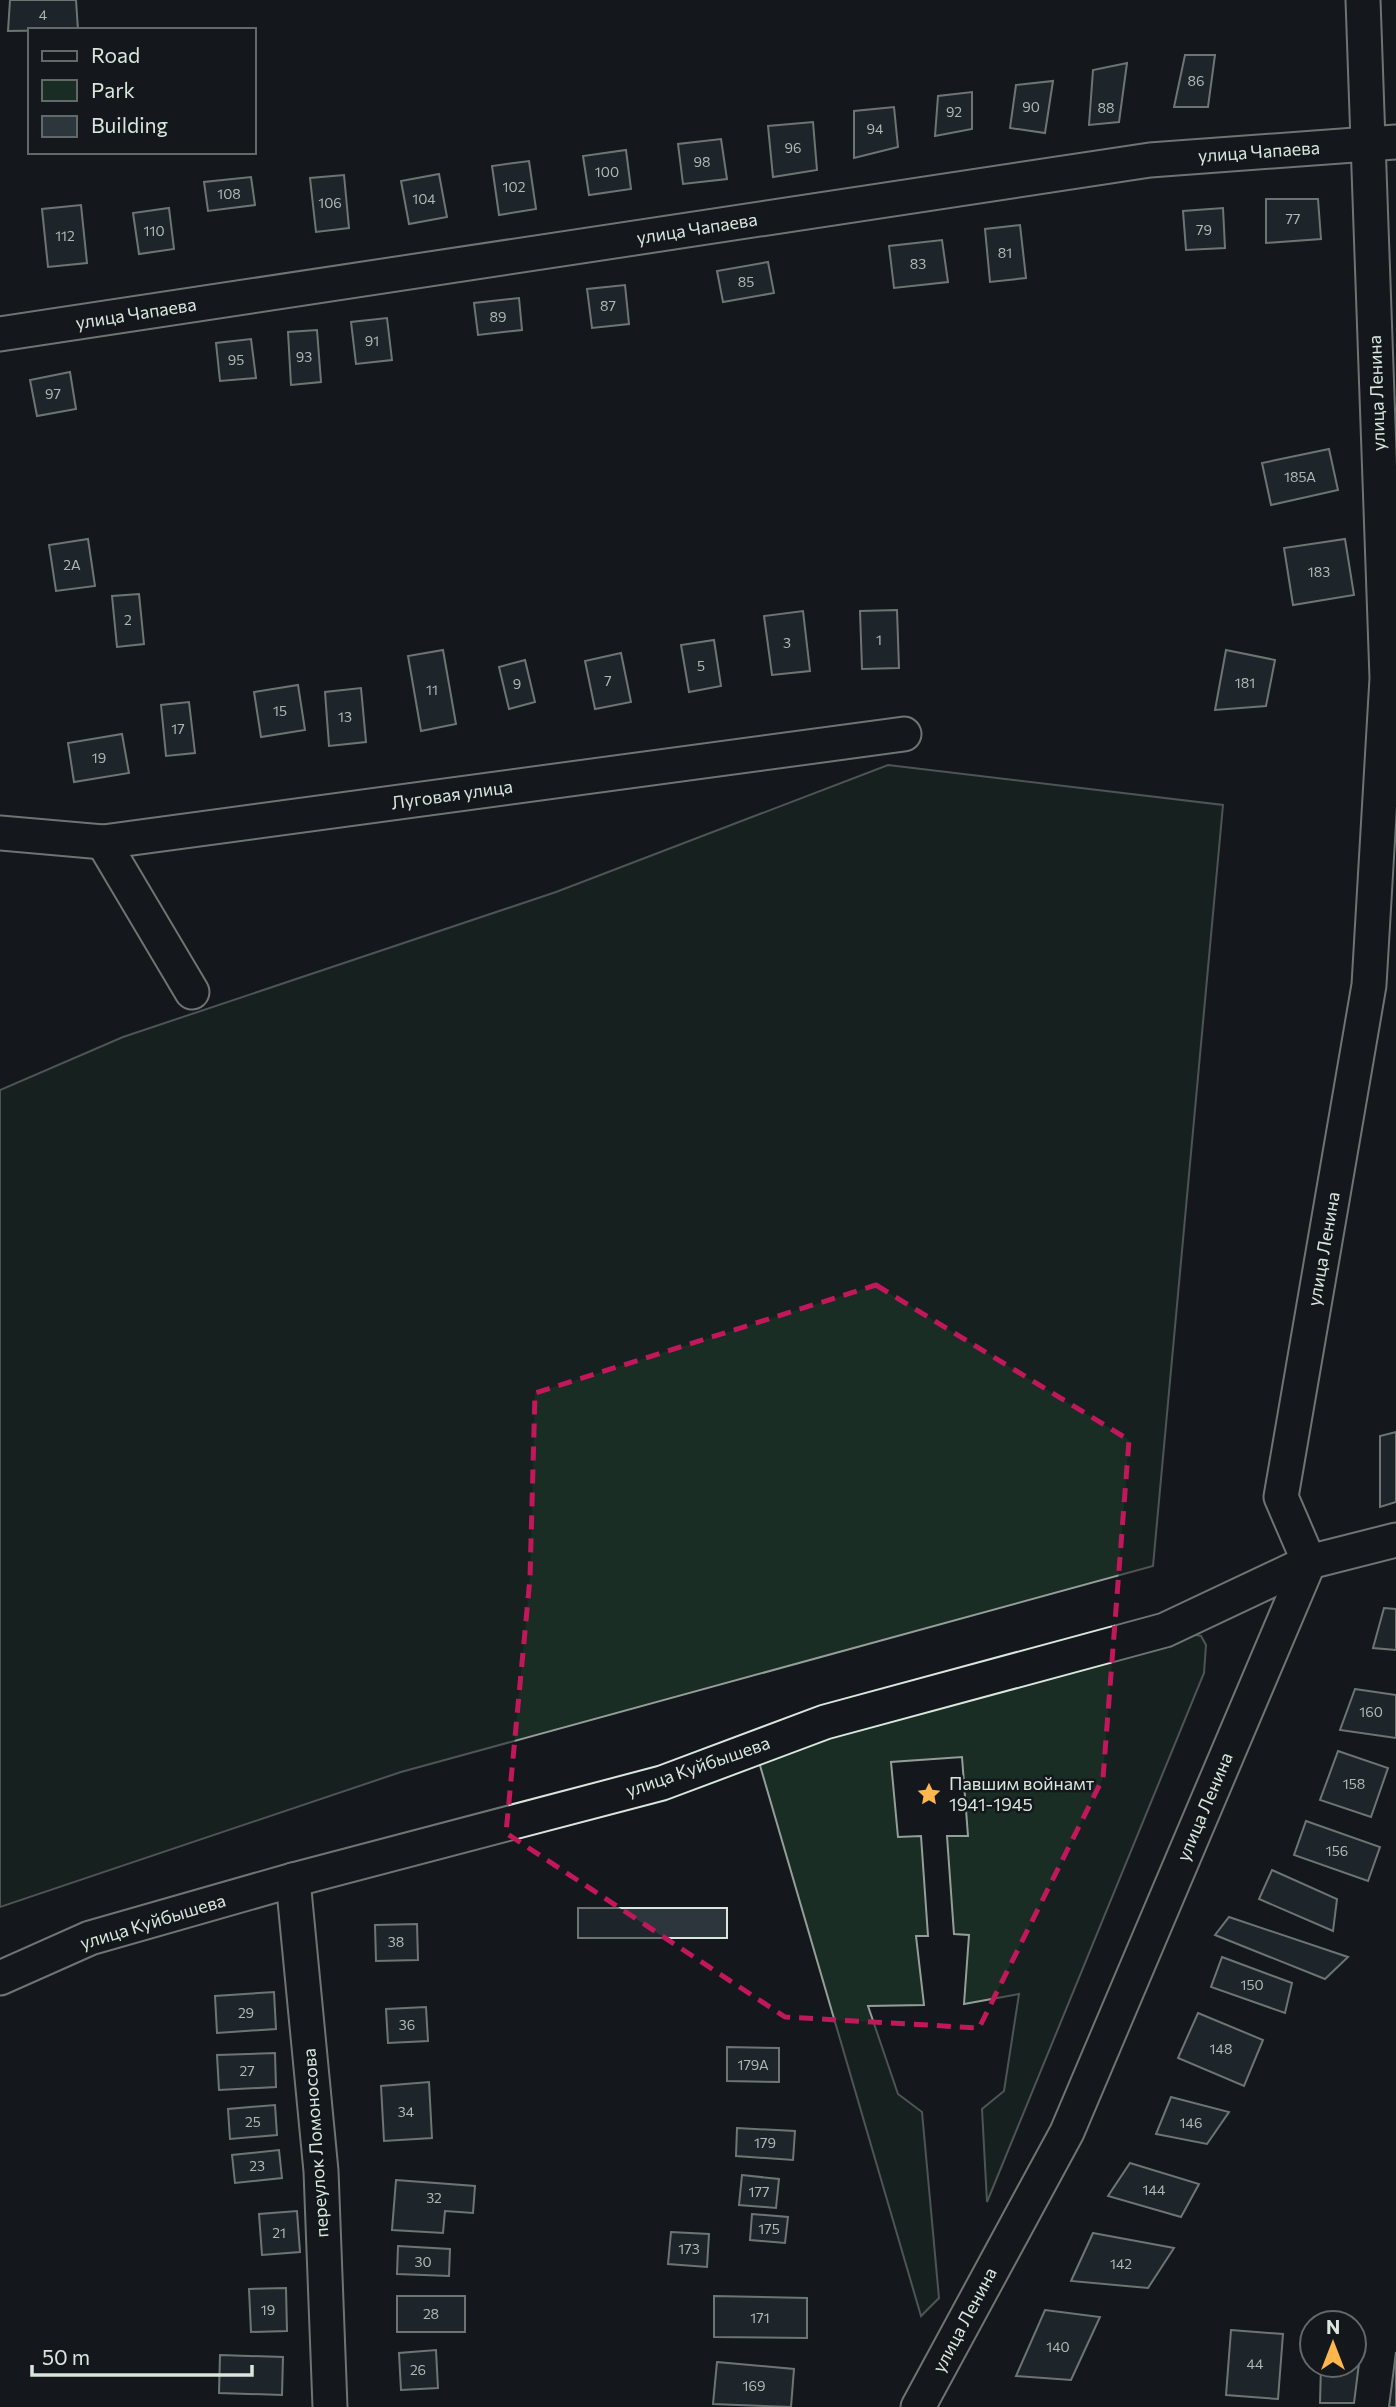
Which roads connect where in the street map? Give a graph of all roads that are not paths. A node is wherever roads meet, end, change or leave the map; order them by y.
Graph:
1 (1363, 0) edge
2 (1382, 143) edge
3 (0, 334) edge
4 (904, 734) dead end
5 (0, 833) edge
6 (103, 842) junction
7 (192, 992) dead end
8 (1396, 1540) edge
9 (1309, 1562) junction
10 (293, 1880) junction
11 (0, 1978) edge
12 (330, 2407) edge
13 (918, 2407) edge

1 - 2 street, улица Ленина
2 - 3 street, улица Чапаева
2 - 9 street, улица Ленина
4 - 6 street, Луговая улица
5 - 6 street, Луговая улица
6 - 7 street
8 - 9 street, улица Куйбышева
9 - 10 street, улица Куйбышева
9 - 13 street, улица Ленина
10 - 11 street, улица Куйбышева
10 - 12 street, переулок Ломоносова

